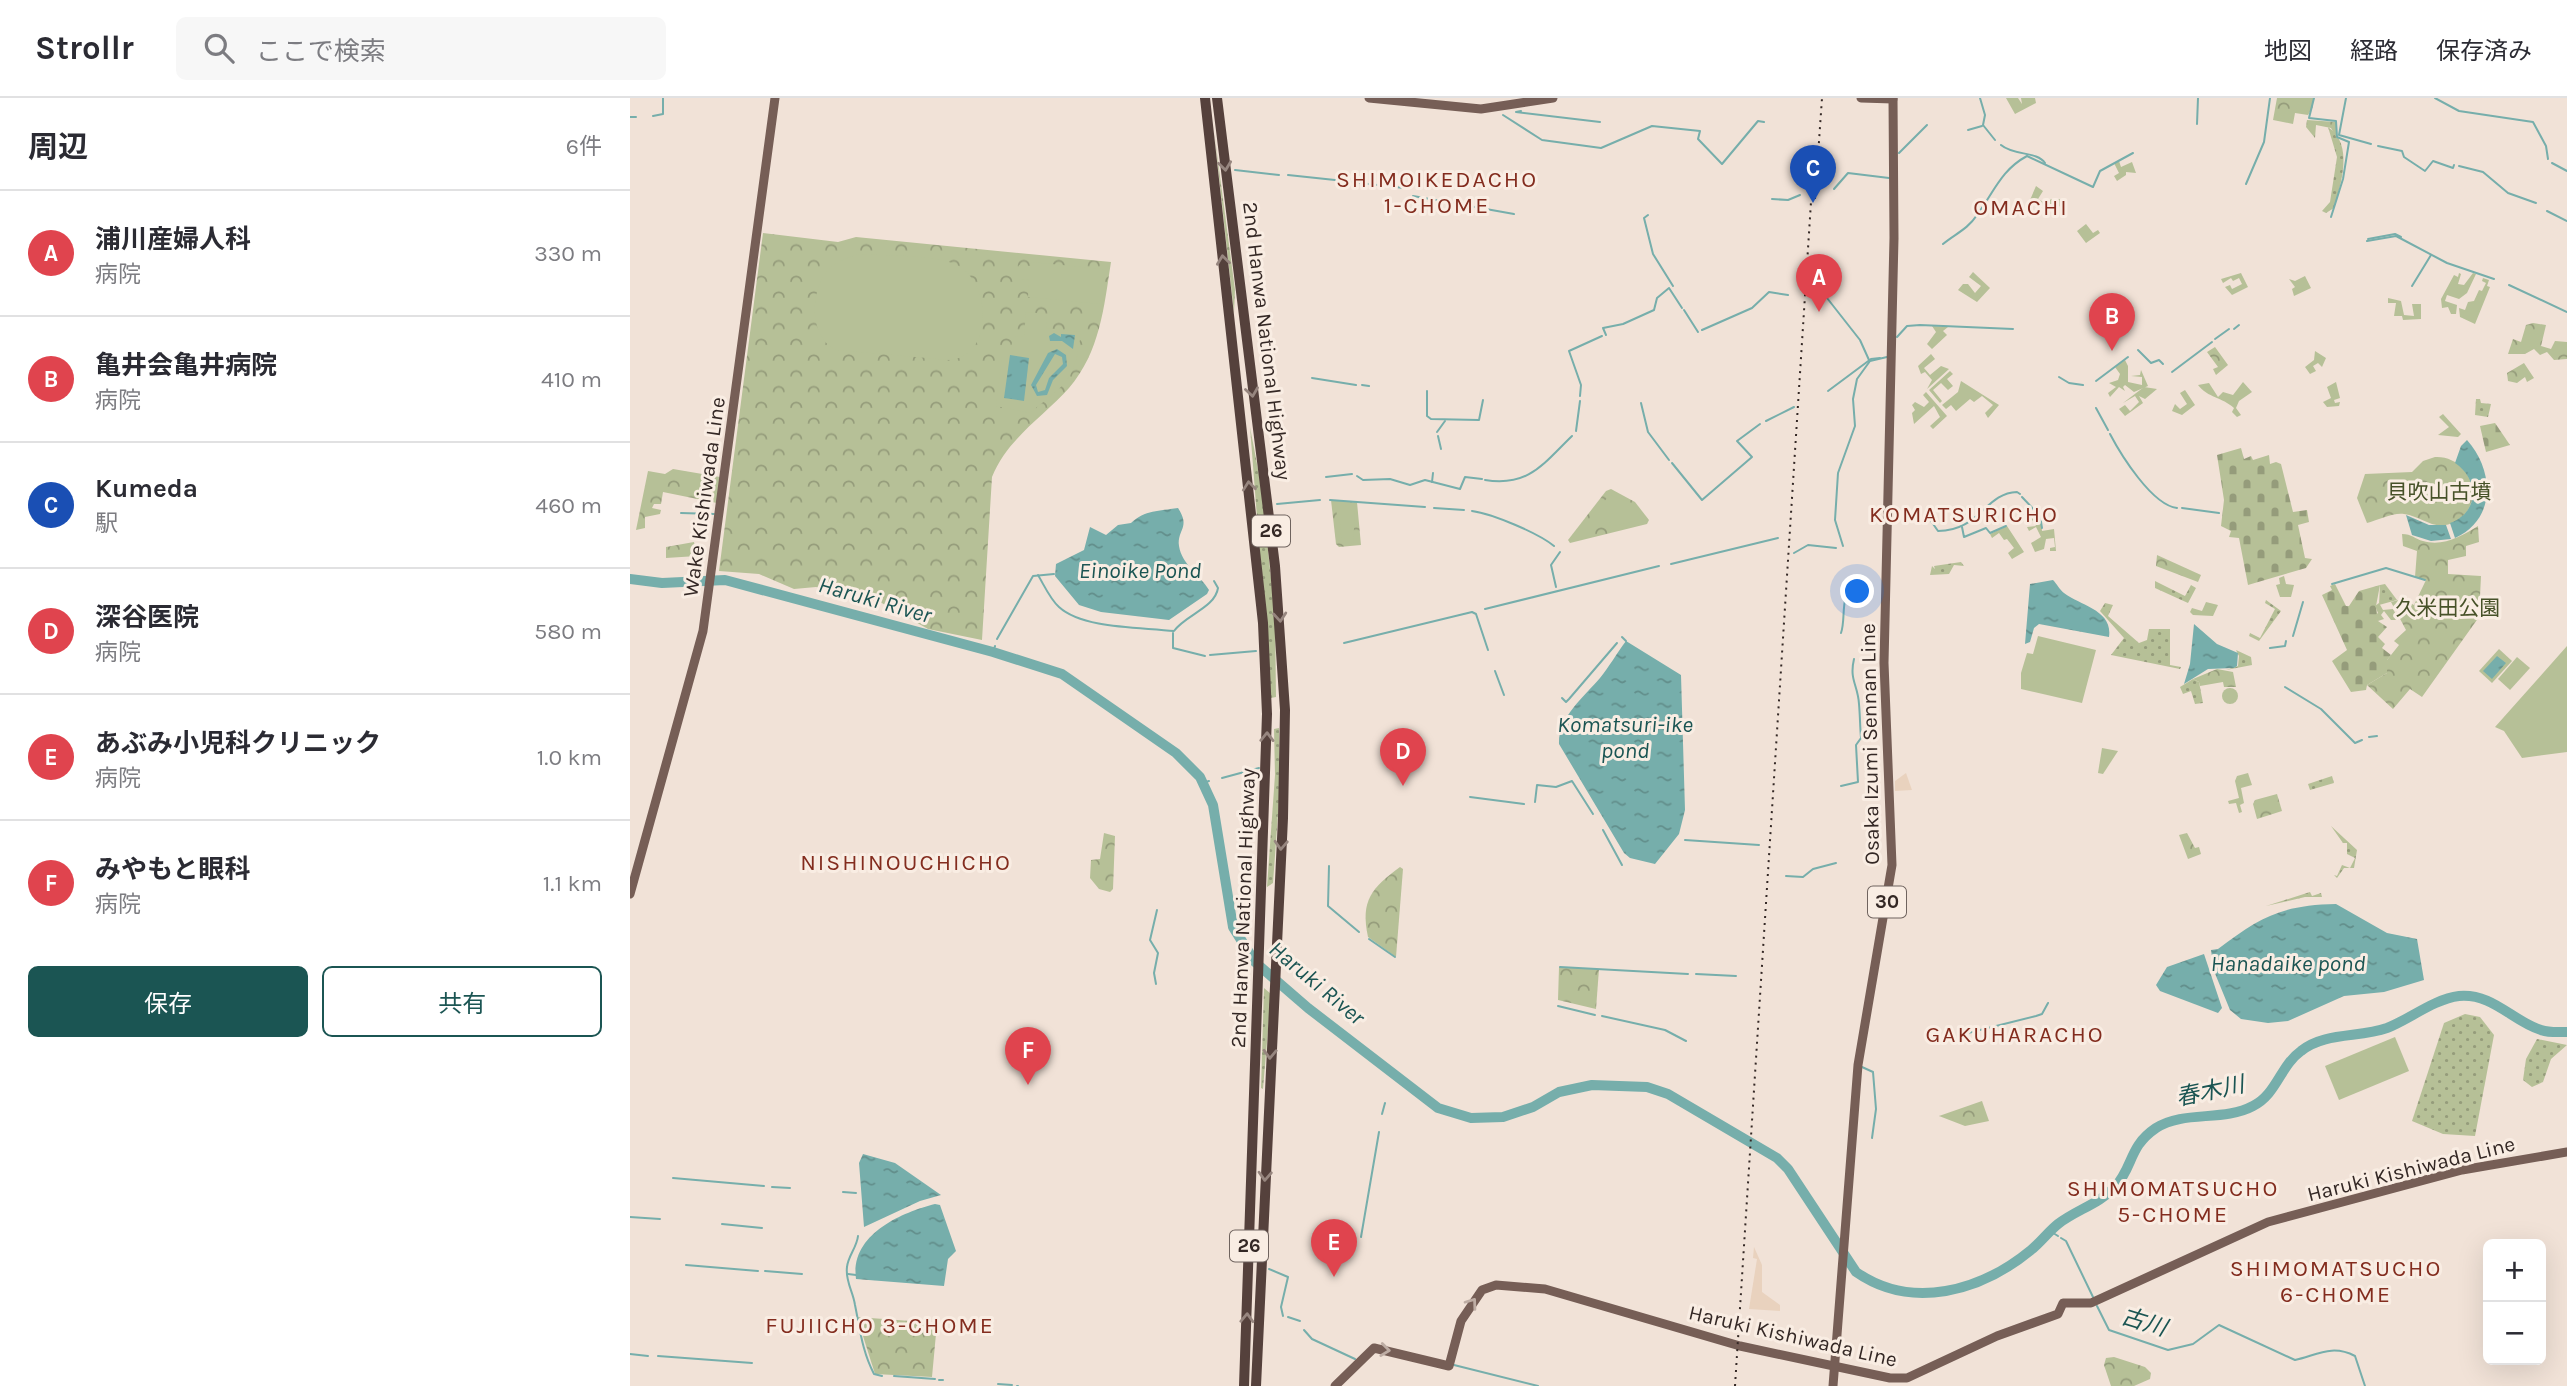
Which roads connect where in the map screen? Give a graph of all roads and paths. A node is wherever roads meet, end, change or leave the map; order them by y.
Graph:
1 (775, 98) edge
2 (1205, 98) edge
3 (1217, 98) edge
4 (1369, 98) edge
5 (1553, 98) edge
6 (1861, 98) edge
7 (1894, 99) edge
8 (630, 894) edge
9 (2567, 1152) edge
10 (1836, 1365) junction
11 (1244, 1386) edge
12 (1256, 1386) edge
13 (1335, 1386) edge
14 (1833, 1386) edge

1 - 8 main road, Wake Kishiwada Line
11 -> 2 highway, 2nd Hanwa National Highway / 26
3 -> 12 highway, 2nd Hanwa National Highway / 26
4 - 5 main road
6 - 7 main road
7 - 10 main road, Osaka Izumi Sennan Line / 30
9 - 10 main road, Haruki Kishiwada Line
13 -> 10 main road, Haruki Kishiwada Line
10 - 14 main road, Osaka Izumi Sennan Line / 30

